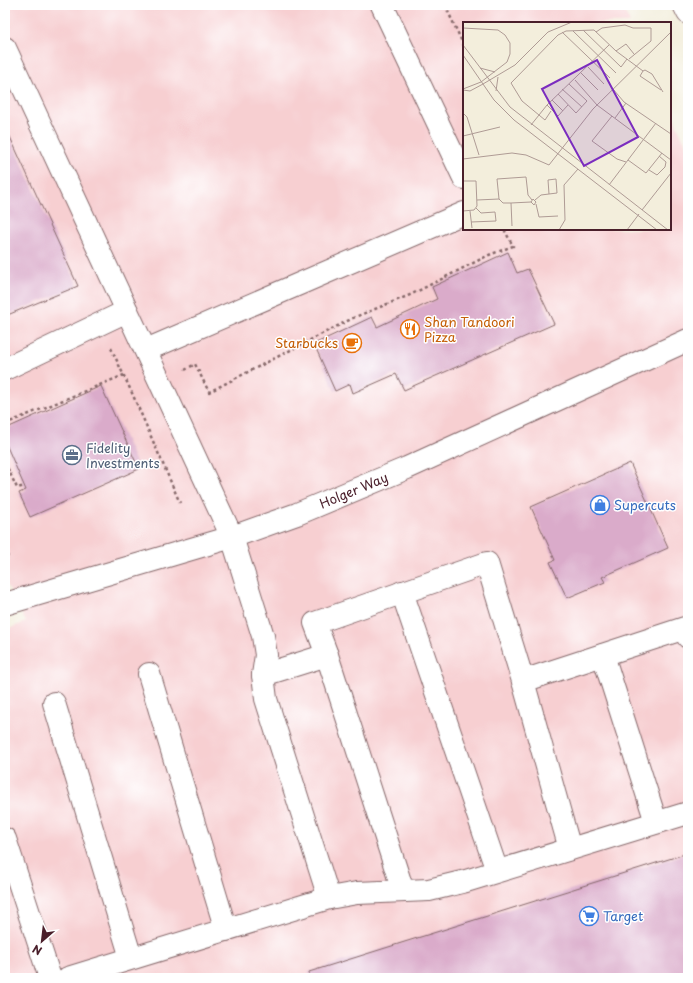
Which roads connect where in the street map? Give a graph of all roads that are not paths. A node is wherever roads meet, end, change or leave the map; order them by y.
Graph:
1 (382, 5) edge
2 (684, 5) edge
3 (688, 13) edge
4 (5, 48) edge
5 (463, 176) edge
6 (463, 213) edge
7 (127, 311) junction
8 (688, 340) edge
9 (146, 350) junction
10 (5, 369) edge
11 (232, 536) junction
12 (402, 592) junction
13 (5, 604) edge
14 (688, 637) edge
15 (327, 655) junction
16 (603, 655) junction
17 (149, 674) dead end
18 (263, 674) junction
19 (523, 681) junction
20 (54, 704) dead end
21 (688, 813) edge
22 (656, 822) junction
23 (5, 838) edge
24 (570, 848) junction
25 (497, 871) junction
26 (403, 891) junction
27 (329, 898) junction
28 (226, 930) junction
29 (131, 958) junction
30 (50, 978) edge
31 (68, 978) edge

1 - 5 street
2 - 3 street
4 - 7 street
6 - 9 street
7 - 9 street
7 - 10 street
8 - 11 street, Holger Way
9 - 11 street
11 - 13 street, Holger Way
11 - 18 street
12 - 15 street
12 - 19 street
12 - 25 street
14 - 16 street
15 - 18 street
15 - 26 street
16 - 19 street
16 - 22 street
17 - 28 street
18 - 27 street
19 - 24 street
20 - 29 street
21 - 22 street
22 - 24 street
23 - 30 street
24 - 25 street
25 - 26 street
26 - 27 street
27 - 28 street
28 - 29 street
29 - 31 street

